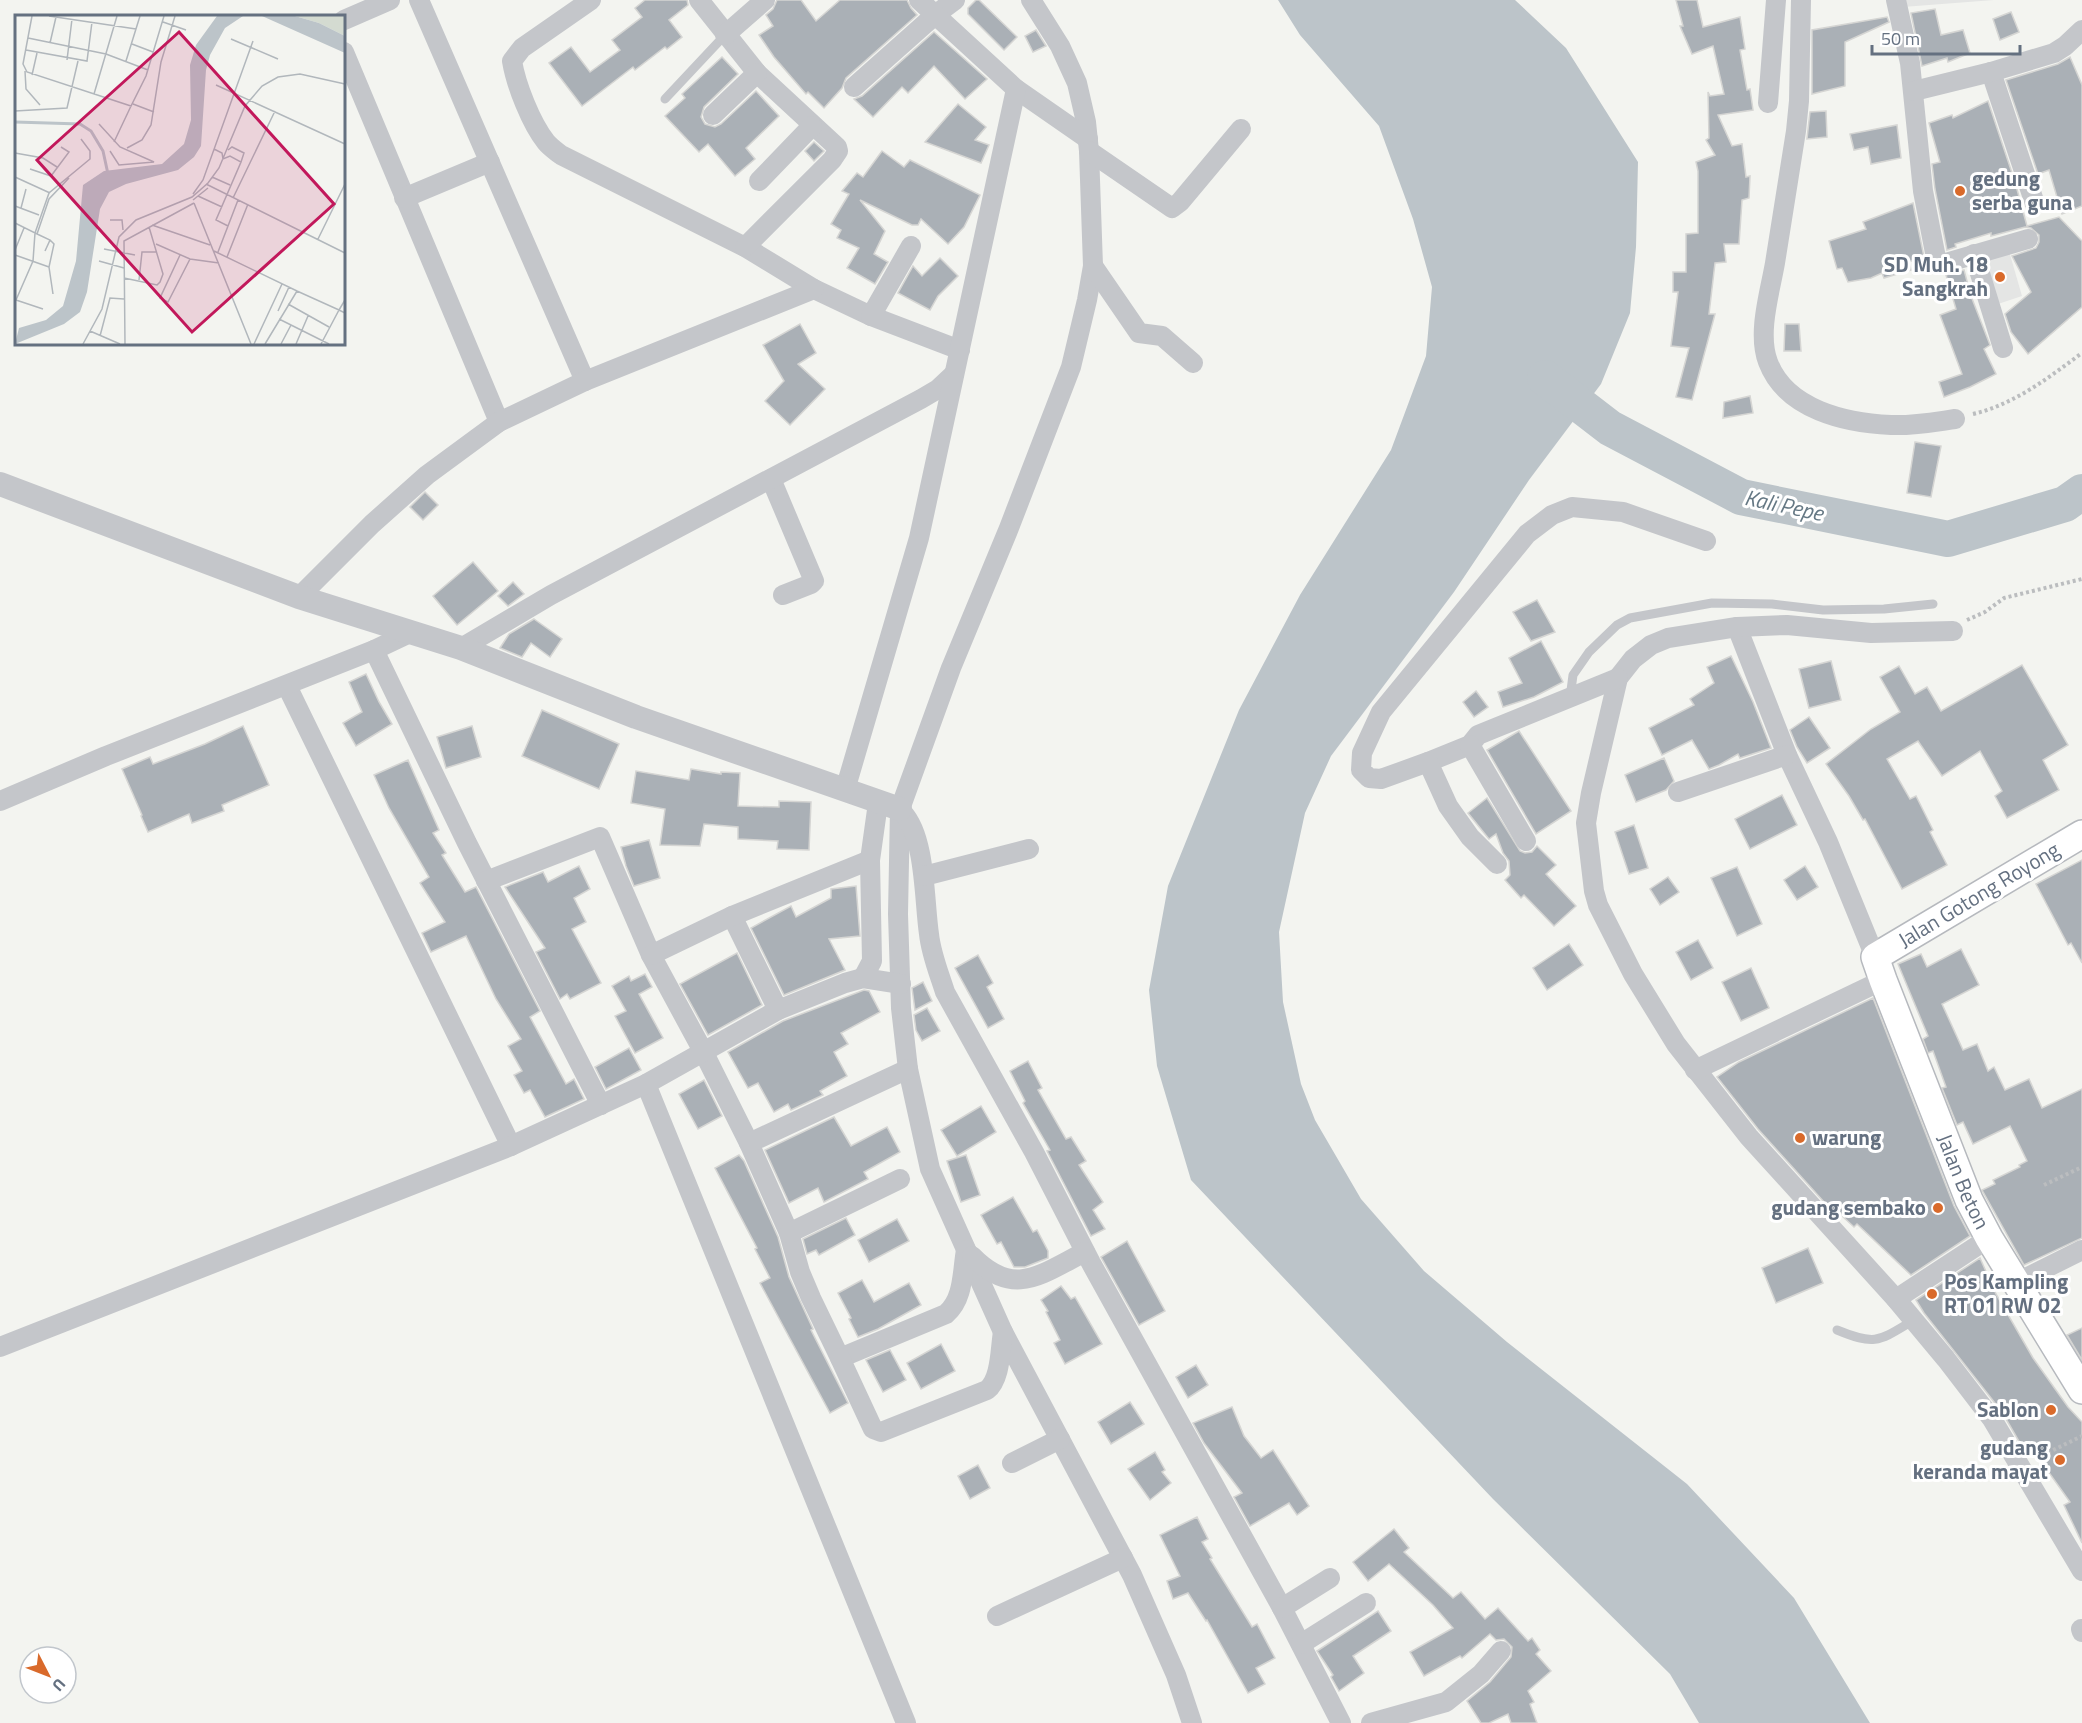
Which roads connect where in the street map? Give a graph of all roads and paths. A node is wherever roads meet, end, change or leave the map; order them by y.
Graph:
1 (390, 0) edge
2 (419, 0) edge
3 (591, 0) edge
4 (699, 0) edge
5 (765, 0) edge
6 (919, 0) edge
7 (956, 0) edge
8 (1031, 0) edge
9 (1776, 0) edge
10 (1801, 0) edge
11 (1896, 0) edge
12 (935, 15) junction
13 (345, 21) edge
14 (2082, 30) edge
15 (725, 35) junction
16 (345, 54) edge
17 (1991, 72) junction
18 (757, 73) junction
19 (854, 87) dead end
20 (1016, 89) junction
21 (1914, 91) junction
22 (664, 99) dead end
23 (1768, 103) dead end
24 (713, 116) dead end
25 (812, 126) junction
26 (1241, 129) dead end
27 (1088, 145) junction
28 (490, 162) junction
29 (759, 180) dead end
30 (404, 198) junction
31 (2036, 204) dead end
32 (2028, 239) dead end
33 (911, 246) dead end
34 (744, 247) junction
35 (1974, 254) junction
36 (1093, 266) junction
37 (814, 289) junction
38 (871, 316) junction
39 (2003, 348) dead end
40 (960, 350) junction
41 (2082, 352) edge
42 (1193, 363) dead end
43 (954, 374) junction
44 (585, 381) junction
45 (1955, 419) joint
46 (498, 422) junction
47 (771, 479) junction
48 (0, 484) edge
49 (1706, 541) dead end
50 (2082, 579) edge
51 (783, 595) dead end
52 (299, 597) junction
53 (1933, 604) dead end
54 (1737, 627) junction
55 (1953, 631) joint
56 (412, 632) junction
57 (461, 648) junction
58 (374, 650) junction
59 (1618, 678) junction
60 (287, 686) junction
61 (1570, 698) junction
62 (1470, 745) junction
63 (1787, 755) junction
64 (1428, 762) junction
65 (845, 790) junction
66 (1678, 792) dead end
67 (0, 801) edge
68 (889, 806) junction
69 (2082, 834) edge
70 (1526, 841) dead end
71 (1029, 849) dead end
72 (870, 860) junction
73 (1497, 864) dead end
74 (924, 876) junction
75 (486, 881) junction
76 (732, 916) junction
77 (651, 955) junction
78 (1879, 969) junction
79 (863, 978) junction
80 (901, 984) junction
81 (778, 1010) junction
82 (704, 1053) junction
83 (908, 1069) junction
84 (1695, 1070) junction
85 (646, 1084) junction
86 (601, 1105) junction
87 (748, 1143) junction
88 (511, 1146) junction
89 (2082, 1167) edge
90 (900, 1179) dead end
91 (2044, 1185) dead end
92 (789, 1233) junction
93 (1989, 1238) junction
94 (966, 1250) junction
95 (2082, 1250) edge
96 (1085, 1252) junction
97 (2016, 1283) junction
98 (1896, 1299) junction
99 (1914, 1320) junction
100 (1837, 1330) dead end
101 (1003, 1332) junction
102 (0, 1347) edge
103 (840, 1358) junction
104 (2082, 1390) edge
105 (2082, 1436) edge
106 (1060, 1439) junction
107 (1012, 1463) dead end
108 (2020, 1466) junction
109 (1123, 1558) junction
110 (2082, 1571) edge
111 (1330, 1578) dead end
112 (1366, 1603) dead end
113 (1282, 1608) junction
114 (997, 1616) dead end
115 (1301, 1644) junction
116 (1502, 1651) dead end
117 (906, 1723) edge
118 (1192, 1723) edge
119 (1341, 1723) edge
120 (1371, 1723) edge

1 - 13 street
2 - 28 street
3 - 34 street
4 - 15 street
5 - 15 street
6 - 12 street
7 - 12 street
8 - 27 street
9 - 23 street
10 - 45 street
11 - 21 street
12 - 19 street
12 - 20 street
14 - 17 street
15 - 18 street
15 - 22 lane
16 - 30 street
17 - 21 street
17 - 31 street
18 - 24 street
18 - 25 street
20 - 27 street
20 - 40 street
21 - 35 street
25 - 29 street
25 - 34 street
26 - 27 street
27 - 36 street
28 - 30 street
28 - 44 street
30 - 46 street
32 - 35 street
33 - 38 street
34 - 37 street
35 - 39 street
36 - 42 street
36 - 68 street
37 - 38 street
37 - 44 street
38 - 40 street
40 - 43 street
41 - 45 path
43 - 47 street
43 - 65 street
44 - 46 street
46 - 52 street
47 - 51 street
47 - 57 street
48 - 52 street
49 - 64 street
50 - 55 path
52 - 56 street
53 - 61 lane
54 - 55 street
54 - 59 street
54 - 63 street
56 - 57 street
56 - 58 street
57 - 65 street
58 - 60 street
58 - 75 street
59 - 61 street
59 - 84 street
60 - 67 street
60 - 88 street
61 - 62 street
62 - 64 street
62 - 70 street
63 - 66 street
63 - 78 street
64 - 73 street
65 - 68 street
68 - 72 street
68 - 74 street
68 - 80 street
69 - 78 main road, Jalan Gotong Royong
71 - 74 street
72 - 76 street
72 - 79 street
74 - 96 street
75 - 77 street
75 - 86 street
76 - 77 street
76 - 81 street
77 - 82 street
78 - 84 street
78 - 93 main road, Jalan Beton
79 - 80 street
79 - 81 street
80 - 83 street
81 - 82 street
82 - 85 street
82 - 87 street
83 - 87 street
83 - 94 street
84 - 98 street
85 - 86 street
85 - 117 street
86 - 88 street
87 - 92 street
88 - 102 street
89 - 91 path
90 - 92 street
92 - 103 street
93 - 97 main road, Jalan Beton
93 - 98 street
94 - 96 street
94 - 101 street
94 - 103 street
95 - 97 street
96 - 113 street
97 - 104 main road, Jalan Beton
98 - 99 street
99 - 100 lane
99 - 108 street
101 - 103 street
101 - 106 street
105 - 108 path
106 - 107 street
106 - 109 street
108 - 110 street
109 - 114 street
109 - 118 street
111 - 113 street
112 - 115 street
113 - 115 street
115 - 119 street
116 - 120 street

